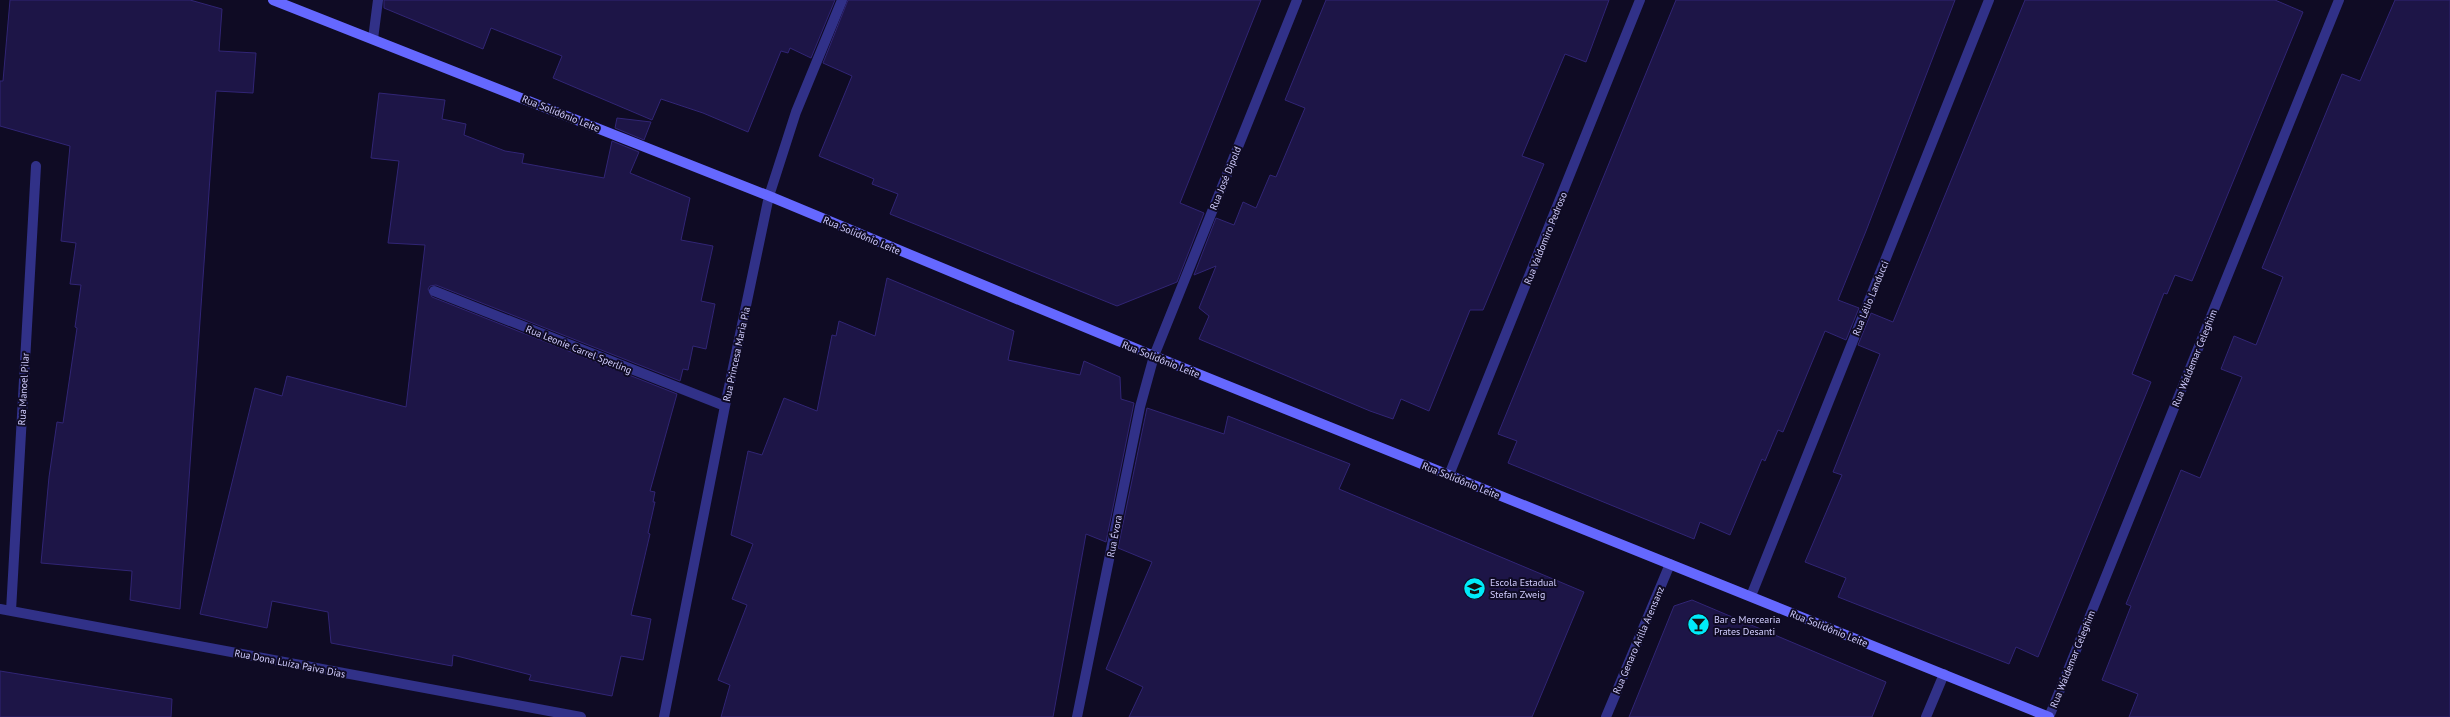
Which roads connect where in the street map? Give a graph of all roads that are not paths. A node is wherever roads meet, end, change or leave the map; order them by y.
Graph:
1 (273, 0) edge
2 (378, 0) edge
3 (842, 0) edge
4 (1297, 0) edge
5 (1640, 0) edge
6 (1989, 0) edge
7 (2339, 0) edge
8 (373, 39) junction
9 (36, 166) dead end
10 (769, 196) junction
11 (434, 291) dead end
12 (1154, 356) junction
13 (725, 406) junction
14 (1449, 475) junction
15 (1670, 564) junction
16 (1751, 596) junction
17 (0, 609) edge
18 (11, 611) junction
19 (1944, 674) junction
20 (581, 717) edge
21 (664, 717) edge
22 (1078, 717) edge
23 (1606, 717) edge
24 (1926, 717) edge
25 (2049, 717) edge

1 - 8 main road, Rua Solidônio Leite
2 - 8 street
3 - 10 street, Rua Princesa Maria Pia
4 - 12 street, Rua José Dipold
5 - 14 street, Rua Valdomiro Pedroso
6 - 16 street, Rua Lélio Landucci
7 - 25 street, Rua Waldemar Celeghim
8 - 10 main road, Rua Solidônio Leite
9 - 18 street, Rua Manoel Pilar
10 - 12 main road, Rua Solidônio Leite
10 - 13 street, Rua Princesa Maria Pia
11 - 13 street, Rua Leonie Carrel Sperling
12 - 14 main road, Rua Solidônio Leite
12 - 22 street, Rua Évora
13 - 21 street, Rua Princesa Maria Pia
14 - 15 main road, Rua Solidônio Leite
15 - 16 main road, Rua Solidônio Leite
15 - 23 street, Rua Genaro Arilla Arensanz
16 - 19 main road, Rua Solidônio Leite
17 - 18 street, Rua Dona Luíza Paiva Dias
18 - 20 street, Rua Dona Luíza Paiva Dias
19 - 24 street
19 - 25 main road, Rua Solidônio Leite

